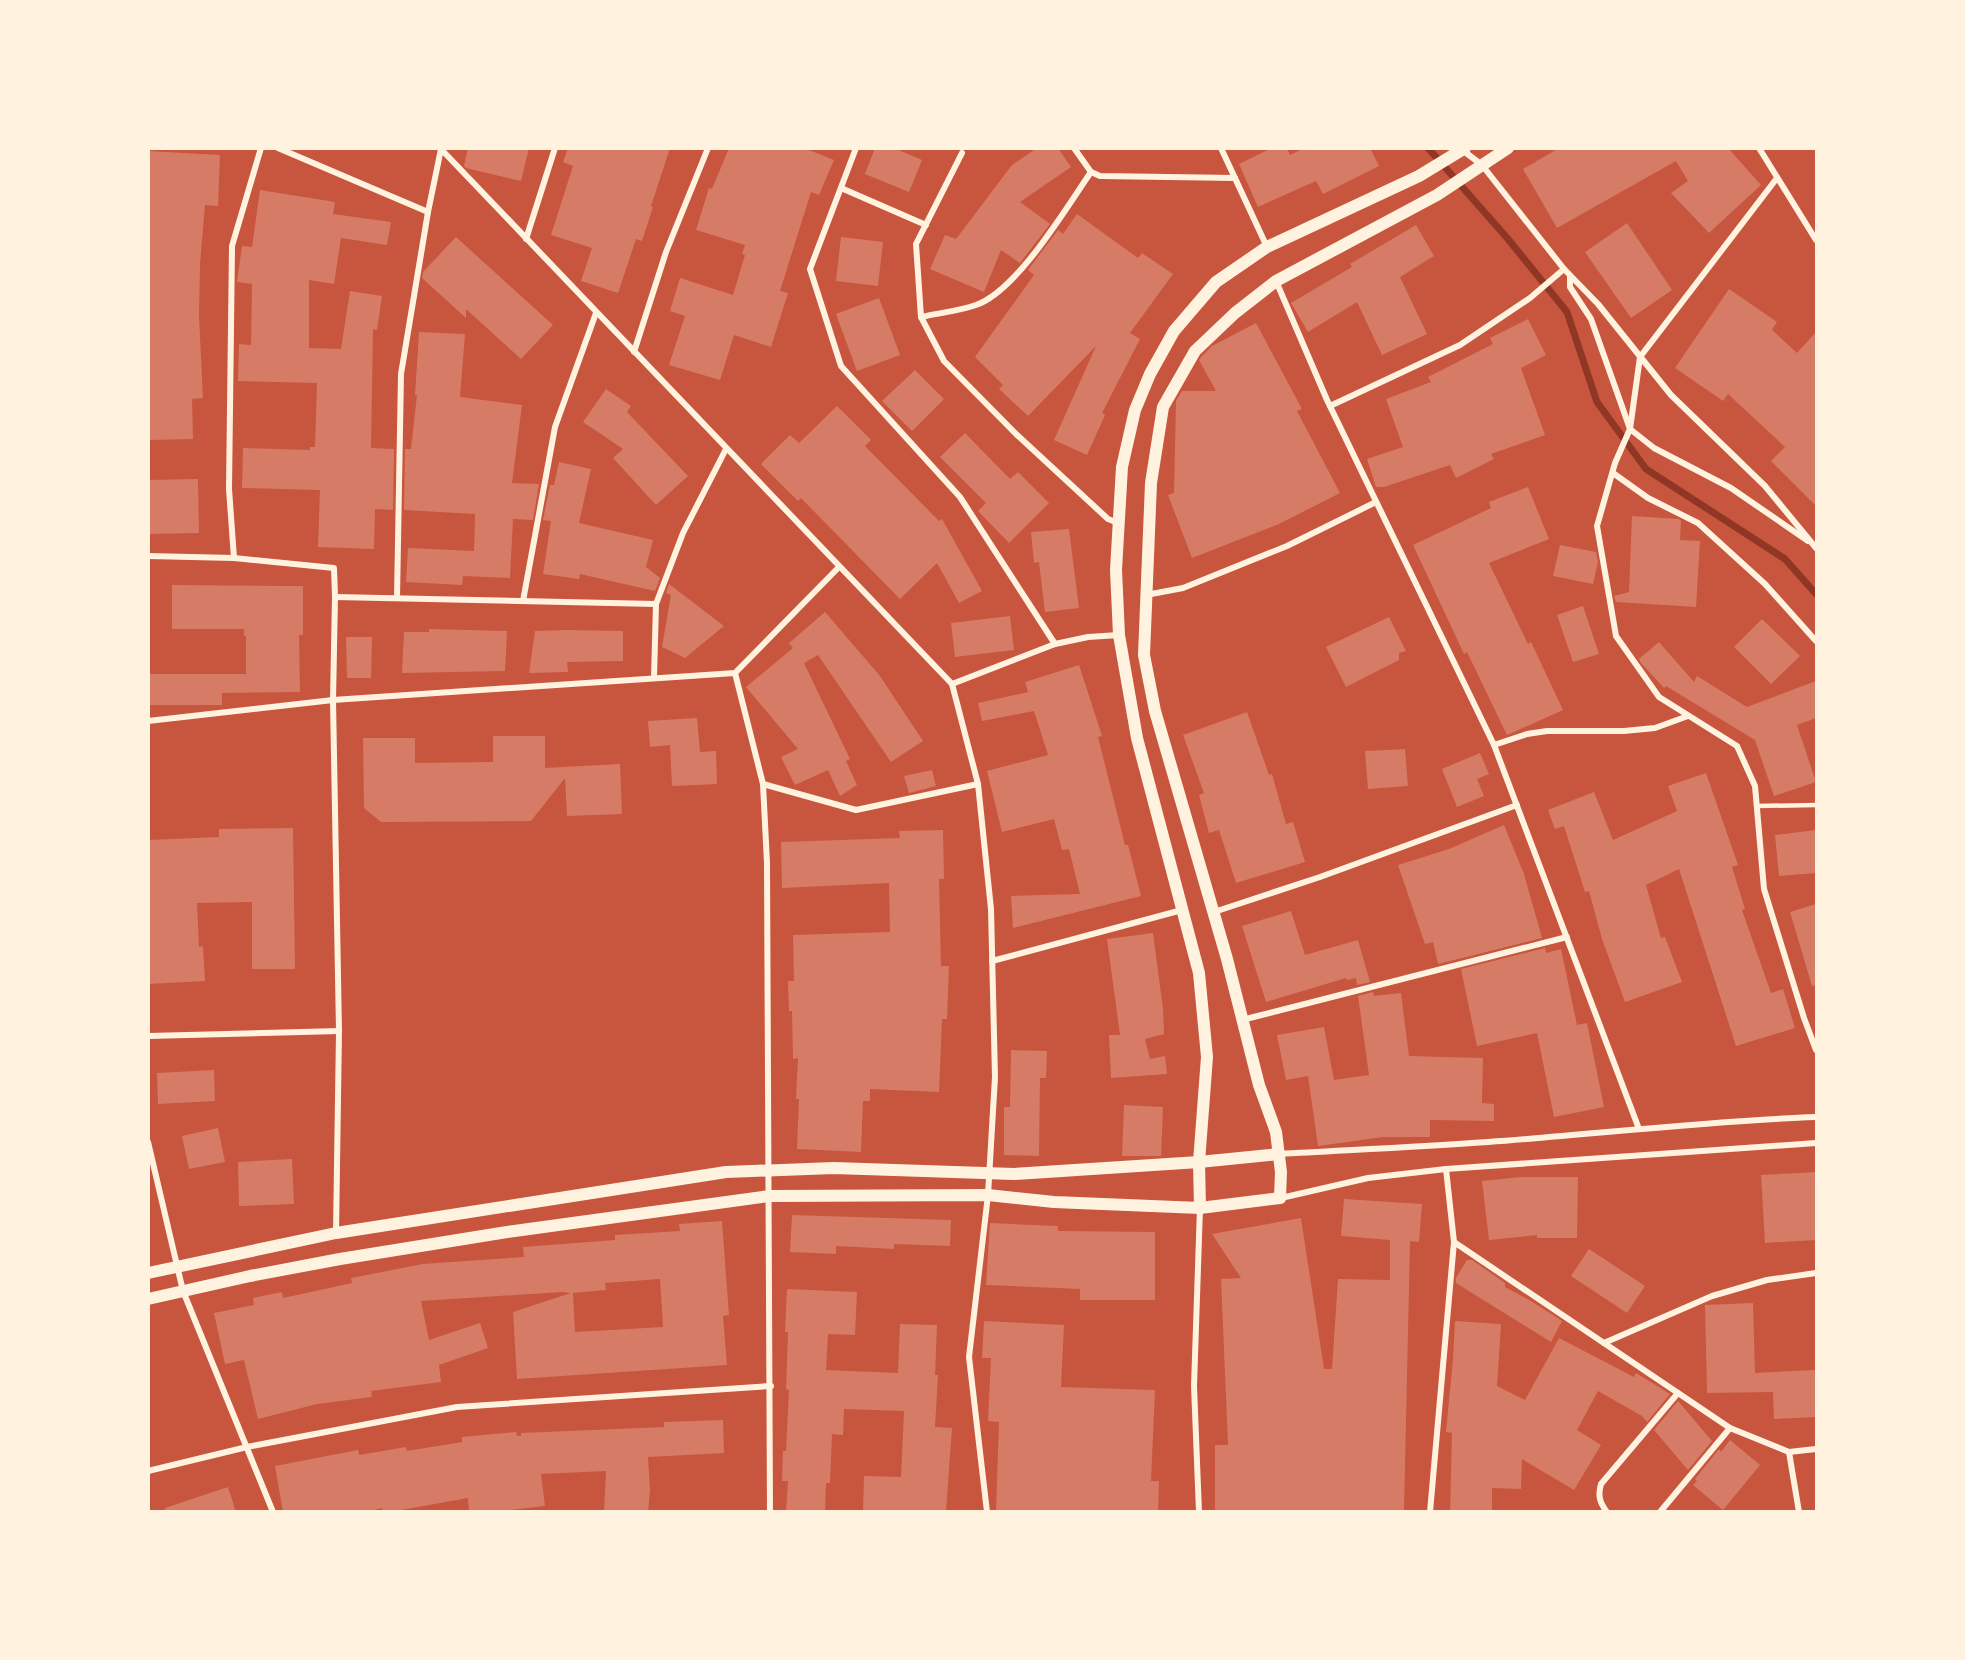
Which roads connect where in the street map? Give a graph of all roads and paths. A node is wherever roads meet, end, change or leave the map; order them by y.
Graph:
1 (261, 148) edge
2 (278, 148) edge
3 (555, 148) edge
4 (708, 148) edge
5 (856, 148) edge
6 (1074, 148) edge
7 (1221, 148) edge
8 (1508, 148) edge
9 (1759, 148) edge
10 (440, 149) edge
11 (1463, 149) edge
12 (962, 153) dead end
13 (1482, 165) junction
14 (1091, 172) junction
15 (1235, 178) junction
16 (1777, 178) junction
17 (841, 188) junction
18 (428, 212) junction
19 (926, 225) junction
20 (526, 239) junction
21 (1816, 240) edge
22 (1267, 247) junction
23 (1562, 270) junction
24 (1570, 275) junction
25 (1276, 281) junction
26 (596, 313) junction
27 (921, 317) junction
28 (634, 352) junction
29 (1641, 357) junction
30 (1330, 406) junction
31 (1629, 431) junction
32 (726, 449) junction
33 (1613, 473) junction
34 (1376, 502) junction
35 (1119, 524) junction
36 (1816, 547) edge
37 (148, 556) edge
38 (234, 558) junction
39 (840, 567) junction
40 (1146, 595) junction
41 (335, 597) junction
42 (397, 598) junction
43 (523, 601) junction
44 (656, 604) junction
45 (1119, 635) junction
46 (1816, 641) edge
47 (1055, 644) junction
48 (735, 672) junction
49 (654, 678) junction
50 (952, 684) junction
51 (333, 700) junction
52 (1688, 716) junction
53 (148, 721) edge
54 (1494, 745) junction
55 (763, 784) junction
56 (978, 784) junction
57 (1517, 805) junction
58 (1816, 805) edge
59 (1757, 806) junction
60 (1182, 910) junction
61 (1214, 912) junction
62 (1567, 937) junction
63 (992, 961) junction
64 (1242, 1020) junction
65 (339, 1031) junction
66 (148, 1036) edge
67 (1816, 1050) edge
68 (1816, 1118) edge
69 (1639, 1128) junction
70 (148, 1142) edge
71 (1816, 1143) edge
72 (1279, 1154) junction
73 (1199, 1162) junction
74 (1446, 1169) junction
75 (769, 1170) junction
76 (989, 1173) junction
77 (988, 1195) junction
78 (769, 1196) junction
79 (1280, 1198) junction
80 (1200, 1208) junction
81 (336, 1233) junction
82 (1454, 1242) junction
83 (177, 1267) junction
84 (148, 1272) edge
85 (1816, 1274) edge
86 (183, 1291) junction
87 (148, 1299) edge
88 (1604, 1343) junction
89 (771, 1386) junction
90 (1678, 1393) junction
91 (1730, 1428) junction
92 (247, 1447) junction
93 (1816, 1449) edge
94 (1789, 1452) junction
95 (148, 1471) edge
96 (273, 1512) edge
97 (770, 1512) edge
98 (987, 1512) edge
99 (1199, 1512) edge
100 (1430, 1512) edge
101 (1607, 1512) edge
102 (1660, 1512) edge
103 (1799, 1512) edge

1 - 38 street
2 - 18 street
3 - 20 street
4 - 28 street
5 - 17 street
6 - 14 street
7 - 15 street
8 - 13 main road
9 - 16 street
10 - 18 street
10 - 20 street
11 - 13 street
11 - 22 main road
12 - 19 street
13 - 23 street
13 - 25 main road
14 - 15 street
14 - 27 street
15 - 22 street
16 - 21 street
16 - 29 street
17 - 19 street
17 - 47 street
18 - 42 street
19 - 27 street
20 - 26 street
22 - 35 main road
23 - 24 street
23 - 30 street
24 - 29 street
24 - 31 street
25 - 30 street
25 - 40 main road
26 - 28 street
26 - 43 street
27 - 35 street
28 - 32 street
29 - 31 street
29 - 36 street
30 - 34 street
31 - 33 street
31 - 36 street
32 - 39 street
32 - 44 street
33 - 46 street
33 - 52 street
34 - 40 street
34 - 54 street
35 - 45 main road
37 - 38 street
38 - 41 street
39 - 48 street
39 - 50 street
40 - 61 main road
41 - 42 street
41 - 51 street
42 - 43 street
43 - 44 street
44 - 49 street
45 - 47 street
45 - 60 main road
47 - 50 street
48 - 49 street
48 - 55 street
49 - 51 street
50 - 56 street
51 - 53 street
51 - 65 street
52 - 54 street
52 - 59 street
54 - 57 street
55 - 56 street
55 - 75 street
56 - 63 street
57 - 61 street
57 - 62 street
58 - 59 lane
59 - 67 street
60 - 63 street
60 - 73 main road
61 - 64 main road
62 - 64 street
62 - 69 street
63 - 76 street
64 - 72 main road
65 - 66 street
65 - 81 street
68 - 69 street
69 - 72 street
70 - 83 street
71 - 74 street
72 - 73 main road
72 - 79 main road
73 - 76 main road
73 - 80 main road
74 - 79 street
74 - 82 street
75 - 76 main road
75 - 78 street
75 - 81 main road
76 - 77 street
77 - 78 main road
77 - 80 main road
77 - 98 street
78 - 86 main road
78 - 89 street
79 - 80 main road
80 - 99 street
81 - 83 main road
82 - 88 street
82 - 100 street
83 - 84 main road
83 - 86 street
85 - 88 street
86 - 87 main road
86 - 92 street
88 - 90 street
89 - 92 street
89 - 97 street
90 - 91 street
90 - 101 street
91 - 94 street
91 - 102 street
92 - 95 street
92 - 96 street
93 - 94 street
94 - 103 street

